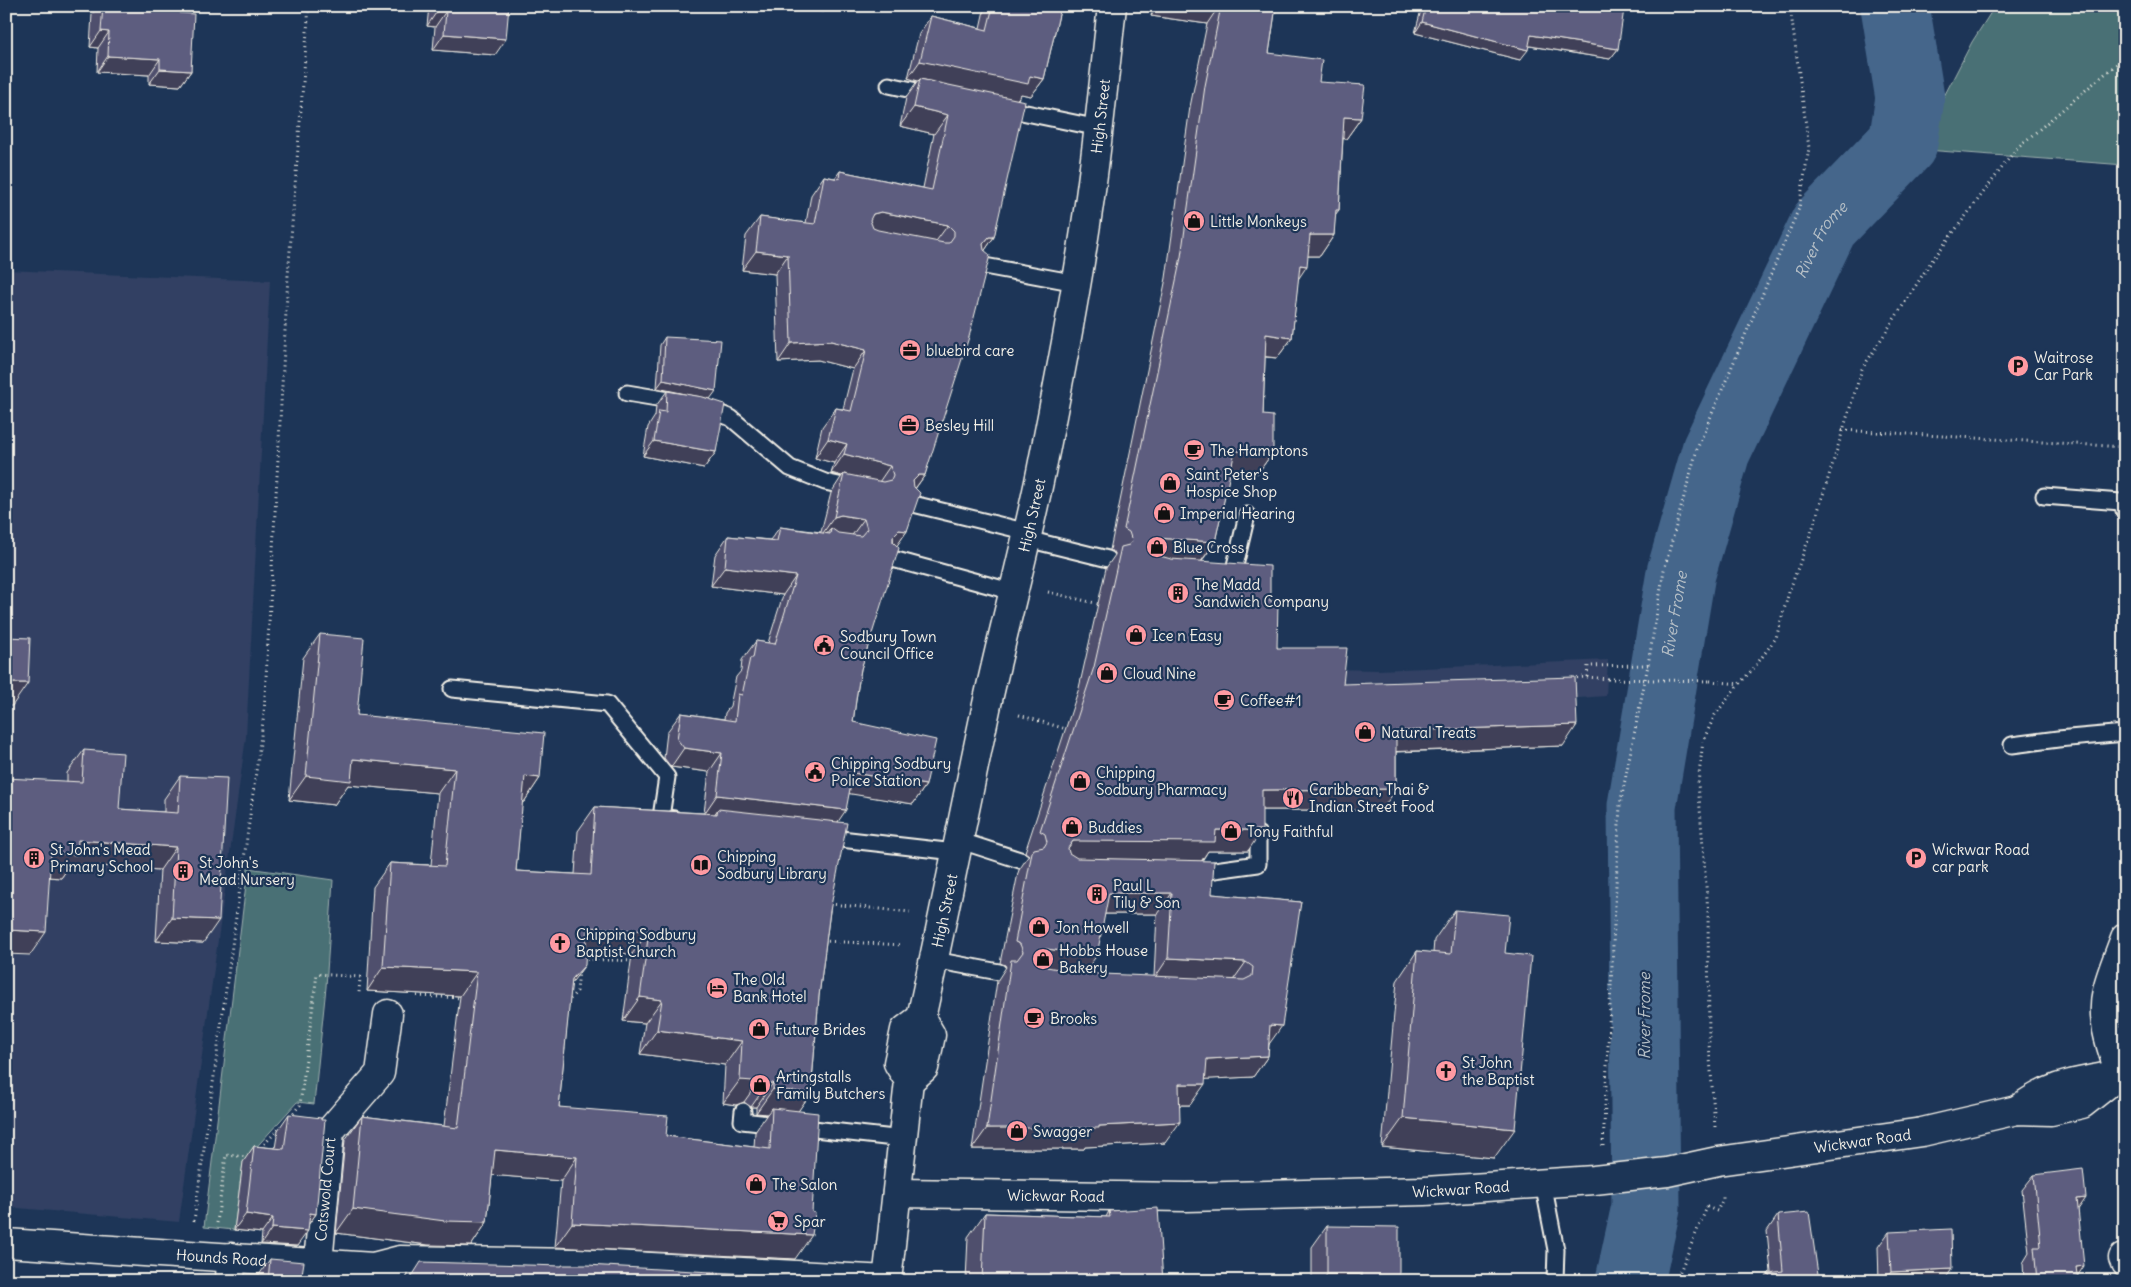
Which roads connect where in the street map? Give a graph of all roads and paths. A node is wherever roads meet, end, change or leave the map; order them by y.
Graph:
1 (309, 6) edge
2 (1112, 6) edge
3 (1790, 6) edge
4 (2125, 57) edge
5 (889, 85) dead end
6 (946, 97) edge
7 (984, 105) edge
8 (1098, 128) junction
9 (979, 265) edge
10 (1077, 283) junction
11 (627, 393) dead end
12 (1842, 430) junction
13 (2125, 447) edge
14 (870, 492) edge
15 (2044, 496) dead end
16 (909, 502) edge
17 (2123, 506) edge
18 (1247, 515) dead end
19 (1027, 536) junction
20 (889, 558) edge
21 (1108, 559) dead end
22 (1205, 573) edge
23 (1015, 588) junction
24 (1099, 604) dead end
25 (1648, 665) junction
26 (1587, 677) junction
27 (1568, 678) edge
28 (1739, 684) junction
29 (452, 689) dead end
30 (987, 705) junction
31 (1066, 730) dead end
32 (2125, 733) edge
33 (2012, 745) dead end
34 (687, 821) edge
35 (1258, 834) edge
36 (810, 836) edge
37 (956, 846) junction
38 (1023, 861) dead end
39 (1176, 873) edge
40 (820, 903) edge
41 (943, 915) junction
42 (2125, 938) edge
43 (814, 941) edge
44 (936, 954) junction
45 (642, 961) dead end
46 (999, 972) dead end
47 (369, 993) dead end
48 (408, 995) edge
49 (468, 998) edge
50 (558, 1003) edge
51 (388, 1014) dead end
52 (2123, 1068) edge
53 (743, 1111) dead end
54 (288, 1118) edge
55 (282, 1125) dead end
56 (903, 1139) junction
57 (258, 1151) edge
58 (252, 1157) edge
59 (1718, 1161) junction
60 (1596, 1180) junction
61 (1543, 1183) junction
62 (897, 1193) junction
63 (6, 1243) edge
64 (216, 1262) edge
65 (318, 1263) junction
66 (399, 1270) edge
67 (887, 1280) edge
68 (1555, 1281) edge
69 (1676, 1281) edge

1 - 64 path
2 - 8 main road, High Street
3 - 25 path
4 - 12 path
5 - 6 lane
7 - 8 lane
8 - 10 main road, High Street
9 - 10 lane
10 - 19 main road, High Street
11 - 14 lane
12 - 13 path
12 - 28 path
15 - 17 lane
16 - 19 lane
18 - 22 lane
19 - 21 lane
19 - 23 main road, High Street
20 - 23 lane
23 - 24 path
23 - 30 main road, High Street
25 - 26 path
25 - 60 path
26 - 27 path
26 - 28 path, bridge
28 - 59 path
29 - 34 lane
30 - 31 path
30 - 37 main road, High Street
32 - 33 lane
35 - 39 lane
36 - 37 lane
37 - 38 lane
37 - 41 main road, High Street
40 - 41 path
41 - 44 main road, High Street
42 - 52 main road
43 - 44 path
44 - 46 lane
44 - 56 main road, High Street
45 - 50 path
47 - 54 path
48 - 49 path
51 - 65 main road, Cotswold Court
52 - 59 main road, Wickwar Road
53 - 56 lane
55 - 57 path
56 - 62 main road, High Street
58 - 64 path
59 - 60 main road, Wickwar Road
59 - 69 path
60 - 61 main road, Wickwar Road
61 - 62 main road, Wickwar Road
61 - 68 lane
62 - 67 main road, High Street
63 - 64 main road, Hounds Road
64 - 65 main road, Hounds Road
65 - 66 main road, Hounds Road
66 - 67 main road, Hounds Road

